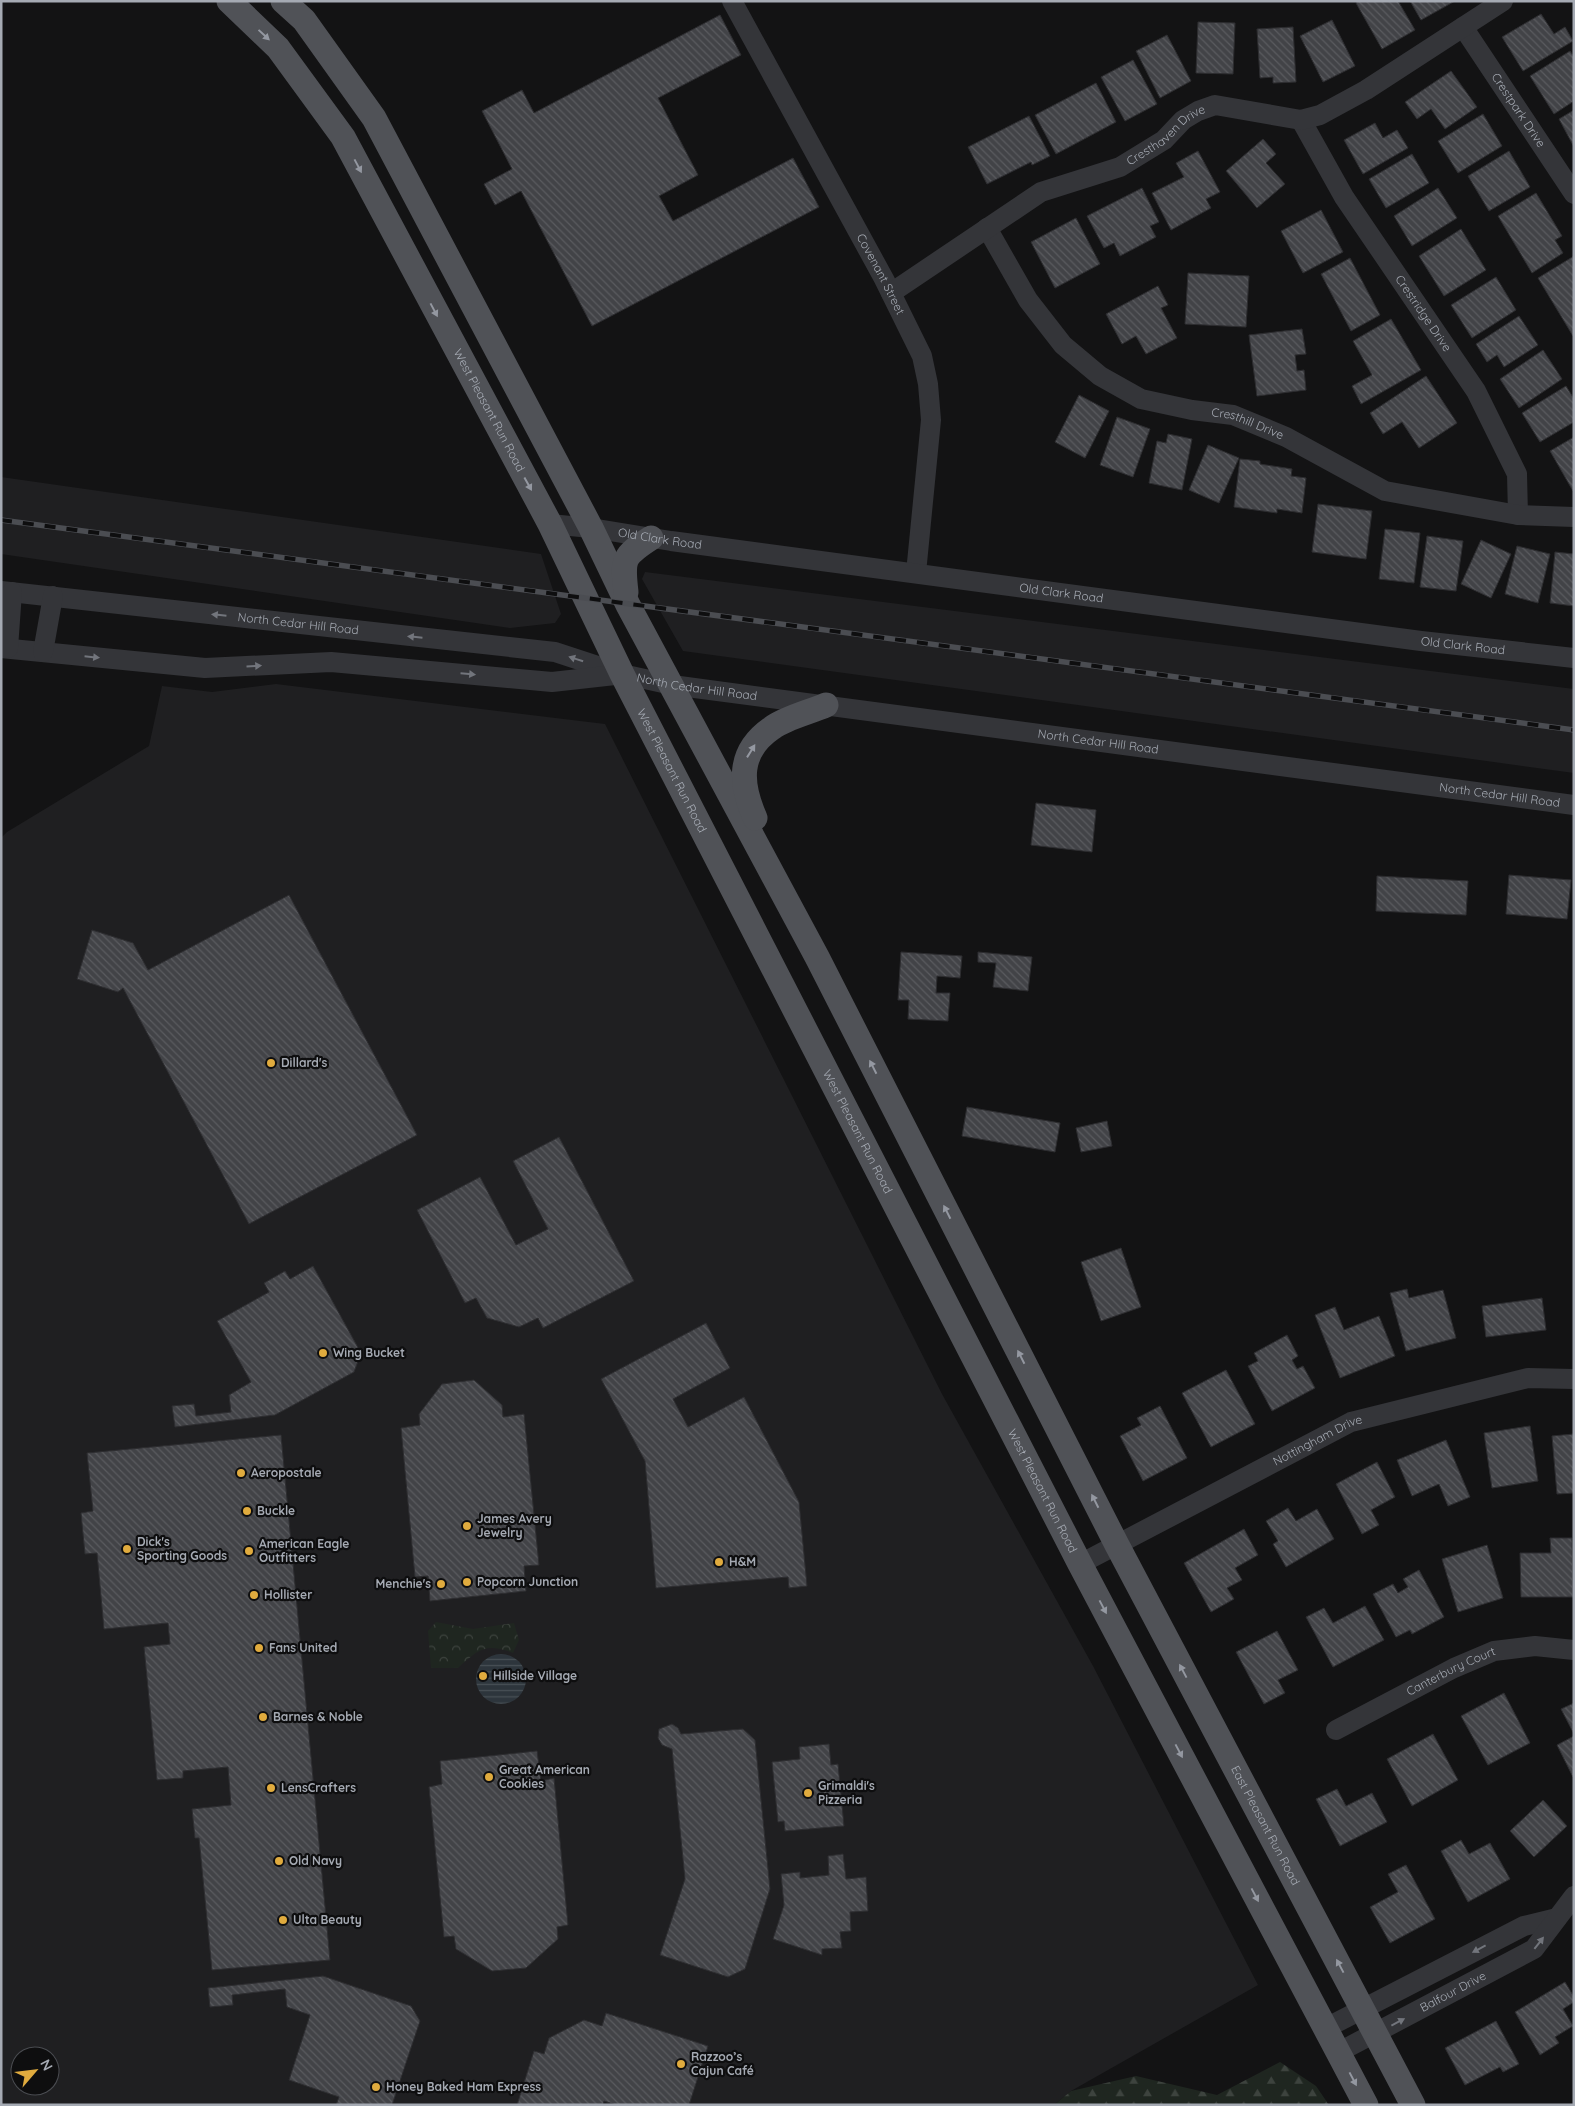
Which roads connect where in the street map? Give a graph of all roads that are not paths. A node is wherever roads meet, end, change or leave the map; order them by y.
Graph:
1 (229, 1) edge
2 (283, 1) edge
3 (732, 1) edge
4 (1503, 1) edge
5 (1463, 27) junction
6 (1301, 120) junction
7 (1574, 194) edge
8 (987, 228) junction
9 (891, 293) junction
10 (1518, 515) junction
11 (1574, 517) edge
12 (550, 524) junction
13 (591, 528) junction
14 (651, 538) junction
15 (916, 573) junction
16 (7, 591) edge
17 (53, 596) junction
18 (628, 605) junction
19 (5, 648) edge
20 (43, 652) junction
21 (1574, 658) edge
22 (622, 674) junction
23 (672, 685) junction
24 (826, 705) junction
25 (1574, 805) edge
26 (817, 958) junction
27 (1574, 1379) edge
28 (1117, 1545) junction
29 (1080, 1564) junction
30 (1574, 1650) edge
31 (1336, 1730) dead end
32 (1574, 1896) edge
33 (1557, 1918) junction
34 (1363, 2009) junction
35 (1326, 2028) junction
36 (1376, 2033) junction
37 (1339, 2052) junction
38 (1366, 2105) edge
39 (1413, 2105) edge

1 -> 12 main road, West Pleasant Run Road
2 - 13 main road
3 - 9 street, Covenant Street
4 - 5 street, Cresthaven Drive
5 - 6 street, Cresthaven Drive
5 - 7 street, Crestpark Drive
6 - 8 street, Cresthaven Drive
6 - 10 street, Crestridge Drive
8 - 9 street, Cresthaven Drive
8 - 10 street, Cresthill Drive
9 - 15 street, Covenant Street
10 - 11 street, Cresthill Drive
12 - 13 street, Old Clark Road
12 - 22 main road, West Pleasant Run Road
13 - 14 street, Old Clark Road
13 - 18 main road
14 - 15 street, Old Clark Road
14 - 18 main road
15 - 21 street, Old Clark Road
16 - 17 street, North Cedar Hill Road
16 - 19 street
17 - 20 street
22 -> 17 street, North Cedar Hill Road
18 - 23 main road
19 - 20 street, North Cedar Hill Road
20 -> 22 street, North Cedar Hill Road
22 - 23 street, North Cedar Hill Road
22 - 29 main road, West Pleasant Run Road
23 - 24 street, North Cedar Hill Road
23 - 26 main road
24 - 25 street, North Cedar Hill Road
26 -> 24 main road
28 -> 26 main road
27 - 28 street, Nottingham Drive
28 - 29 street, Nottingham Drive
34 -> 28 main road, East Pleasant Run Road
29 -> 35 main road
30 - 31 street, Canterbury Court
32 - 33 street, Balfour Drive
33 -> 34 street
36 -> 33 street, Balfour Drive
34 - 35 street
34 - 36 main road, East Pleasant Run Road
35 - 37 main road
36 - 37 street, Balfour Drive
36 - 39 main road, East Pleasant Run Road
37 -> 38 main road

